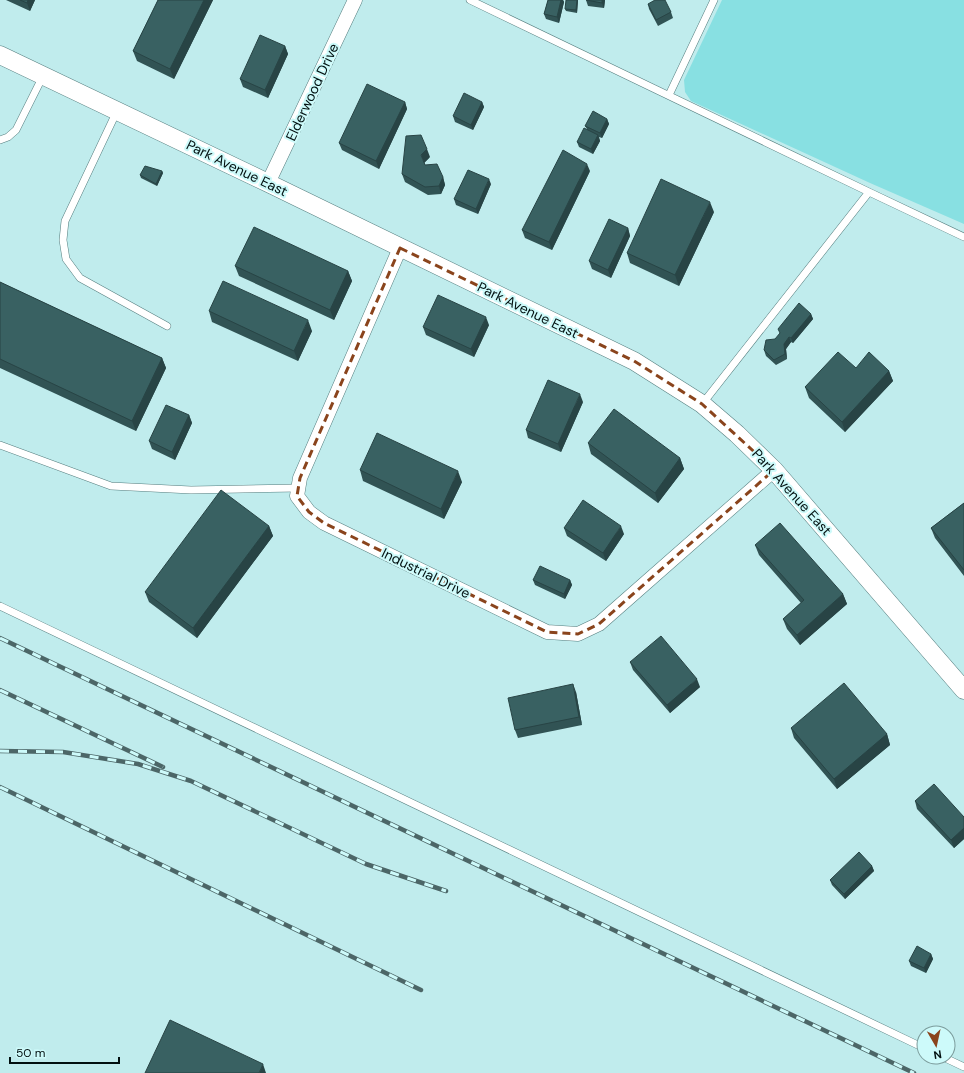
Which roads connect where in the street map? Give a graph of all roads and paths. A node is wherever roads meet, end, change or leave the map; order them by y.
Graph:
1 (355, 0) edge
2 (470, 0) edge
3 (714, 0) edge
4 (0, 56) edge
5 (43, 76) junction
6 (669, 95) junction
7 (117, 111) junction
8 (0, 140) edge
9 (268, 183) junction
10 (869, 192) junction
11 (964, 237) edge
12 (400, 248) junction
13 (167, 326) dead end
14 (702, 404) junction
15 (0, 445) edge
16 (774, 470) junction
17 (298, 488) junction
18 (0, 606) edge
19 (964, 690) edge
20 (916, 1044) edge

1 - 9 street, Elderwood Drive
2 - 6 lane
3 - 6 lane
4 - 5 street, Park Avenue East
5 - 7 street, Park Avenue East
5 - 8 lane
6 - 10 lane
7 - 9 street, Park Avenue East
7 - 13 lane
9 - 12 street, Park Avenue East
10 - 11 lane
10 - 14 lane
12 - 14 street, Park Avenue East
12 - 17 street
14 - 16 street, Park Avenue East
15 - 17 lane
16 - 17 street, Industrial Drive
16 - 19 street, Park Avenue East
18 - 20 lane

